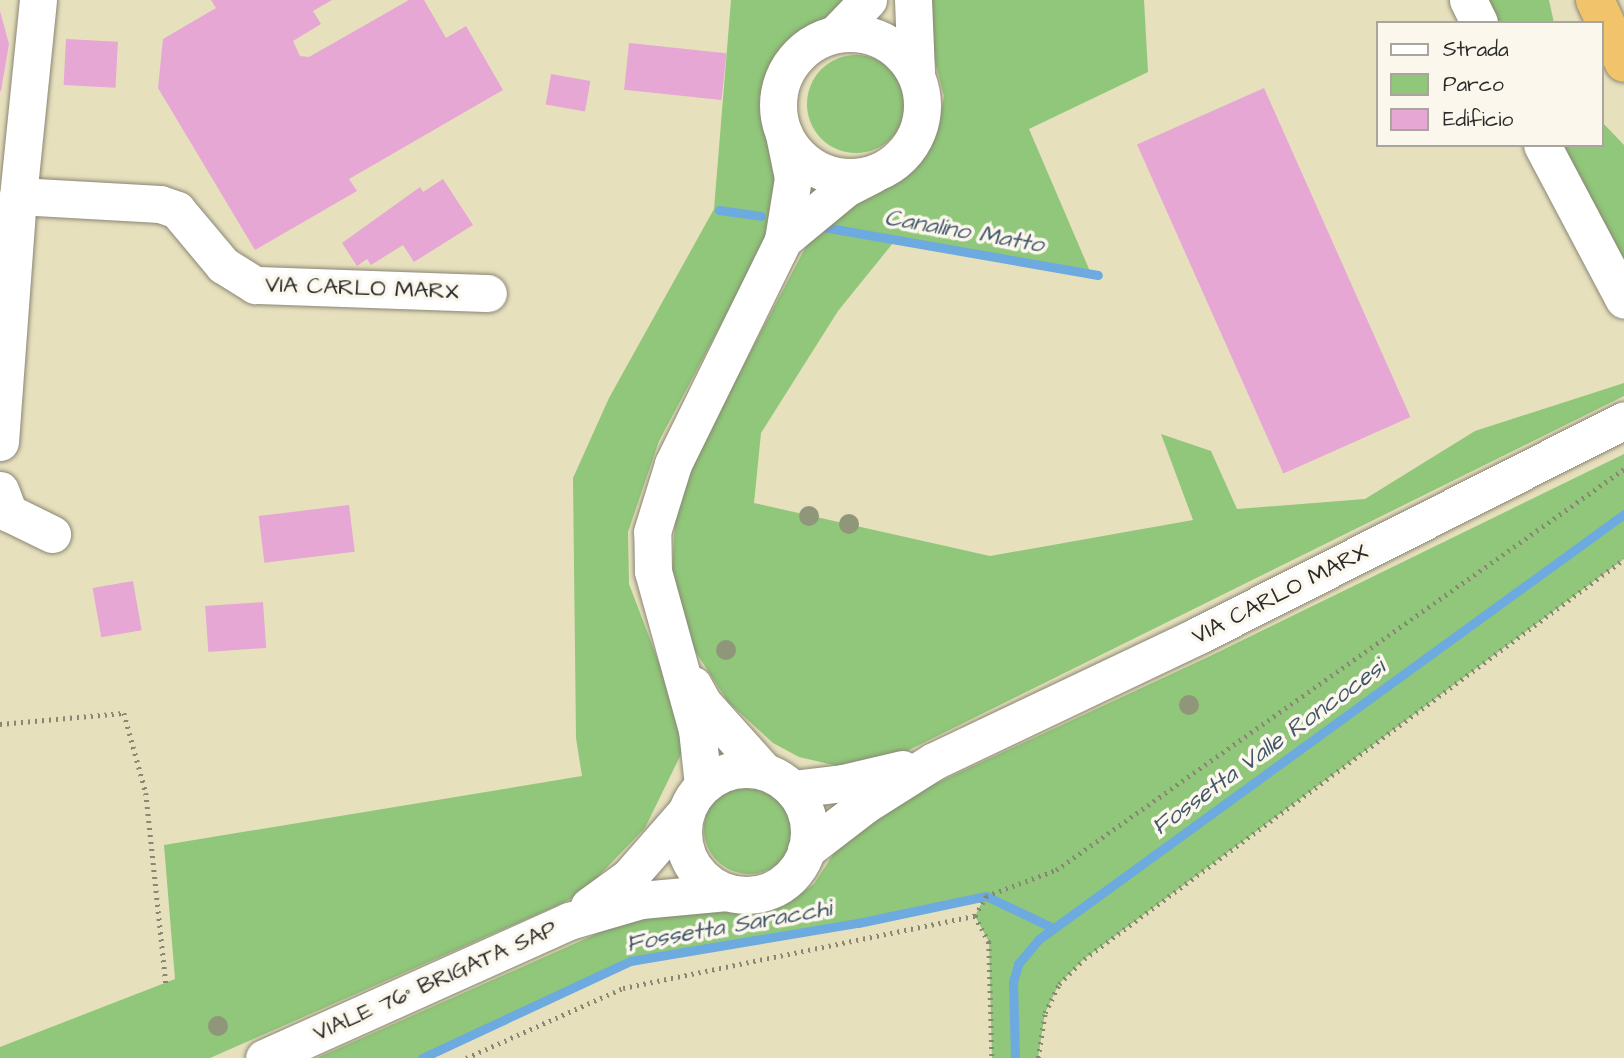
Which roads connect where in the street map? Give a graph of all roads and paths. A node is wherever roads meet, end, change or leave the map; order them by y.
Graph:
1 (37, 0) edge
2 (868, 0) edge
3 (913, 0) edge
4 (1468, 0) edge
5 (1595, 0) edge
6 (1478, 21) edge
7 (836, 33) junction
8 (1624, 63) edge
9 (916, 73) junction
10 (784, 134) junction
11 (1543, 147) edge
12 (874, 174) junction
13 (18, 196) junction
14 (783, 240) junction
15 (488, 293) dead end
16 (1624, 300) edge
17 (1624, 420) edge
18 (0, 442) edge
19 (1624, 469) edge
20 (0, 490) edge
21 (52, 534) dead end
22 (1624, 559) edge
23 (678, 656) junction
24 (0, 724) edge
25 (934, 761) junction
26 (778, 780) junction
27 (694, 799) junction
28 (806, 850) junction
29 (727, 892) junction
30 (975, 916) junction
31 (569, 921) junction
32 (166, 983) dead end
33 (264, 1058) edge
34 (466, 1058) edge
35 (992, 1058) edge
36 (1038, 1058) edge

1 - 13 street
2 - 7 street
3 - 9 street
4 - 6 street
5 - 8 highway
7 - 9 street
7 - 10 street
9 - 12 street
10 - 12 street
10 - 14 street
11 - 16 street
12 - 14 street
13 - 15 street, VIA CARLO MARX
13 - 18 street
14 - 23 street
17 - 25 street, VIA CARLO MARX
19 - 30 path
20 - 21 street
22 - 36 path
23 - 26 street
23 - 27 street
24 - 32 path
25 - 26 street, VIA CARLO MARX
25 - 28 street, VIA CARLO MARX
26 - 27 street
26 - 28 street
27 - 29 street
27 - 31 street, VIALE 76° BRIGATA SAP
28 - 29 street
29 - 31 street, VIALE 76° BRIGATA SAP
30 - 34 path
30 - 35 path
31 - 33 street, VIALE 76° BRIGATA SAP

